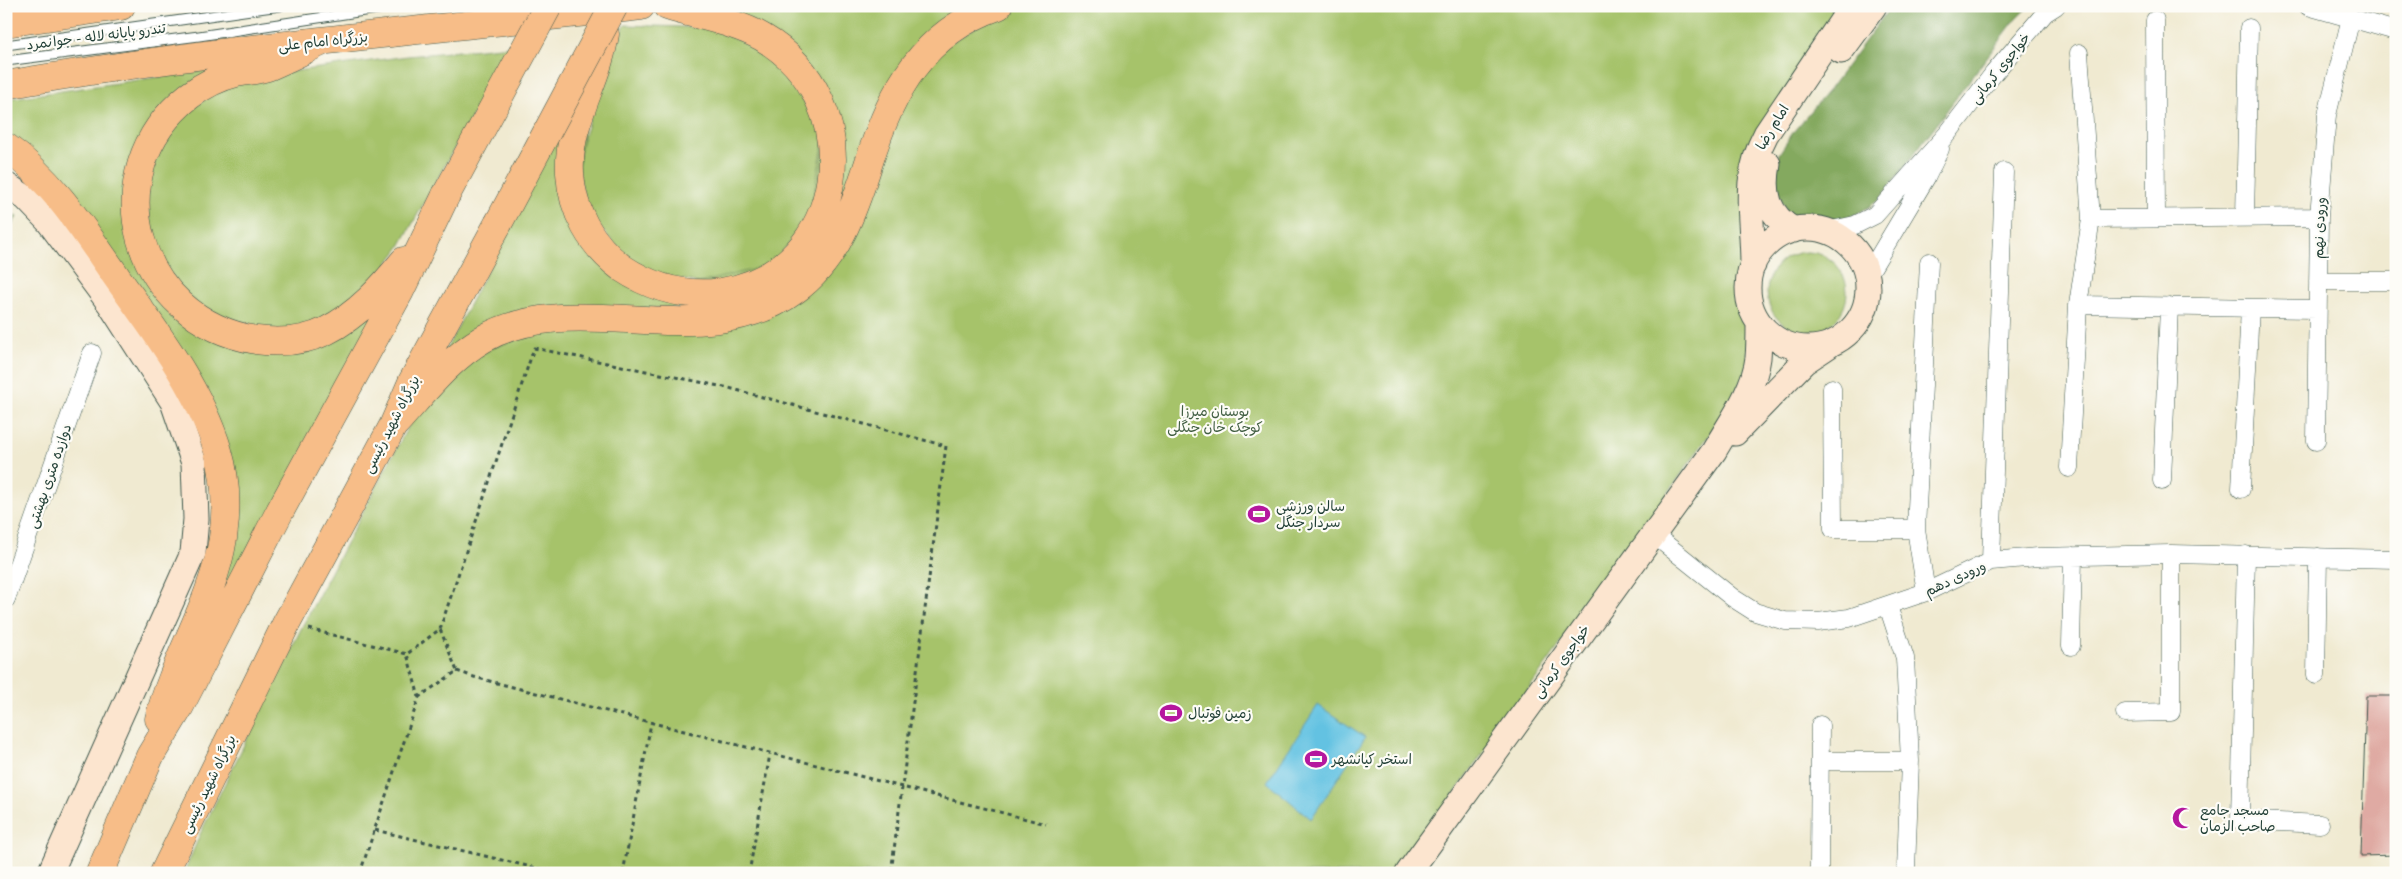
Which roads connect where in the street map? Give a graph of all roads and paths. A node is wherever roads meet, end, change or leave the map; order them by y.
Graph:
1 (121, 6) edge
2 (280, 6) edge
3 (397, 6) edge
4 (548, 6) edge
5 (641, 6) edge
6 (667, 6) edge
7 (998, 6) edge
8 (1852, 6) edge
9 (1874, 6) edge
10 (2056, 6) edge
11 (2308, 6) edge
12 (611, 13) edge
13 (2351, 18) junction
14 (2155, 20) dead end
15 (6, 23) edge
16 (2249, 28) dead end
17 (2396, 31) edge
18 (321, 42) junction
19 (6, 45) edge
20 (2079, 53) dead end
21 (6, 61) edge
22 (6, 85) edge
23 (1948, 133) junction
24 (6, 148) edge
25 (2004, 172) dead end
26 (6, 185) edge
27 (2244, 217) junction
28 (2319, 217) junction
29 (2090, 218) junction
30 (2156, 218) junction
31 (1794, 230) junction
32 (1827, 231) junction
33 (423, 239) junction
34 (1929, 262) dead end
35 (1754, 265) junction
36 (1866, 278) junction
37 (2318, 281) junction
38 (2396, 281) edge
39 (2078, 305) junction
40 (2169, 306) junction
41 (2250, 308) junction
42 (2317, 309) junction
43 (1759, 323) junction
44 (1828, 345) junction
45 (92, 353) dead end
46 (1832, 388) dead end
47 (393, 426) junction
48 (2316, 441) dead end
49 (1714, 451) junction
50 (2069, 468) dead end
51 (2162, 481) dead end
52 (2241, 489) dead end
53 (1916, 529) junction
54 (1652, 534) junction
55 (2171, 554) junction
56 (2246, 555) junction
57 (2073, 556) junction
58 (2318, 557) junction
59 (2396, 559) edge
60 (1991, 561) junction
61 (1926, 592) junction
62 (6, 598) edge
63 (1888, 606) junction
64 (286, 624) junction
65 (440, 629) junction
66 (2071, 646) dead end
67 (407, 654) junction
68 (457, 670) junction
69 (2316, 675) dead end
70 (419, 697) junction
71 (2125, 713) dead end
72 (652, 723) junction
73 (1820, 725) dead end
74 (770, 754) junction
75 (150, 756) junction
76 (1820, 761) junction
77 (1910, 761) junction
78 (901, 787) junction
79 (1046, 824) dead end
80 (2320, 824) dead end
81 (375, 830) junction
82 (1819, 870) dead end
83 (1906, 870) dead end
84 (50, 873) edge
85 (100, 873) edge
86 (164, 873) edge
87 (360, 873) edge
88 (557, 873) edge
89 (622, 873) edge
90 (750, 873) edge
91 (891, 873) edge
92 (1408, 873) edge

1 - 15 highway
2 - 19 lane
3 - 21 lane, تندرو پایانه لاله - جوانمرد
4 - 33 highway, bridge
5 - 18 highway, بزرگراه امام علی
6 - 12 highway
7 - 47 highway
8 - 35 main road, امام رضا
9 - 31 main road, امام رضا
10 - 23 street, خواجوی کرمانی
11 - 13 street
12 - 47 highway, بزرگراه شهید رئیسی, bridge
13 - 17 street
13 - 28 street, ورودی نهم
14 - 30 street
16 - 27 street
18 - 22 highway, بزرگراه امام علی
18 - 33 highway
20 - 29 street
23 - 32 street
23 - 36 street
24 - 75 highway
25 - 60 street
26 - 84 main road
27 - 28 street
27 - 30 street
28 - 37 street, ورودی نهم
29 - 30 street
29 - 39 street
31 - 32 main road
31 - 35 main road
32 - 36 main road
33 - 75 highway
34 - 53 street
35 - 43 main road
36 - 44 main road
37 - 38 street
37 - 42 street, ورودی نهم
39 - 40 street
39 - 50 street
40 - 41 street
40 - 51 street
41 - 42 street
41 - 52 street
42 - 48 street, ورودی نهم
43 - 44 main road
43 - 49 main road
44 - 49 main road
45 - 62 street, دوازده متری بهشتی
46 - 53 street
47 - 64 highway, بزرگراه شهید رئیسی
49 - 54 main road, خواجوی کرمانی
53 - 61 street
54 - 63 street, ورودی دهم
54 - 92 main road, خواجوی کرمانی
55 - 56 street, ورودی دهم
55 - 57 street, ورودی دهم
55 - 71 street
56 - 58 street, ورودی دهم
56 - 80 street
57 - 60 street, ورودی دهم
57 - 66 street
58 - 59 street, ورودی دهم
58 - 69 street
60 - 61 street, ورودی دهم
61 - 63 street, ورودی دهم
63 - 77 street
64 - 67 path
64 - 86 highway, بزرگراه شهید رئیسی
65 - 67 path
65 - 68 path
65 - 78 path
67 - 70 path
68 - 70 path
68 - 72 path
70 - 81 path
72 - 74 path
72 - 89 path
73 - 76 street
74 - 78 path
74 - 90 path
75 - 85 highway
76 - 77 street
76 - 82 street
77 - 83 street
78 - 79 path
78 - 91 path
81 - 87 path
81 - 88 path

